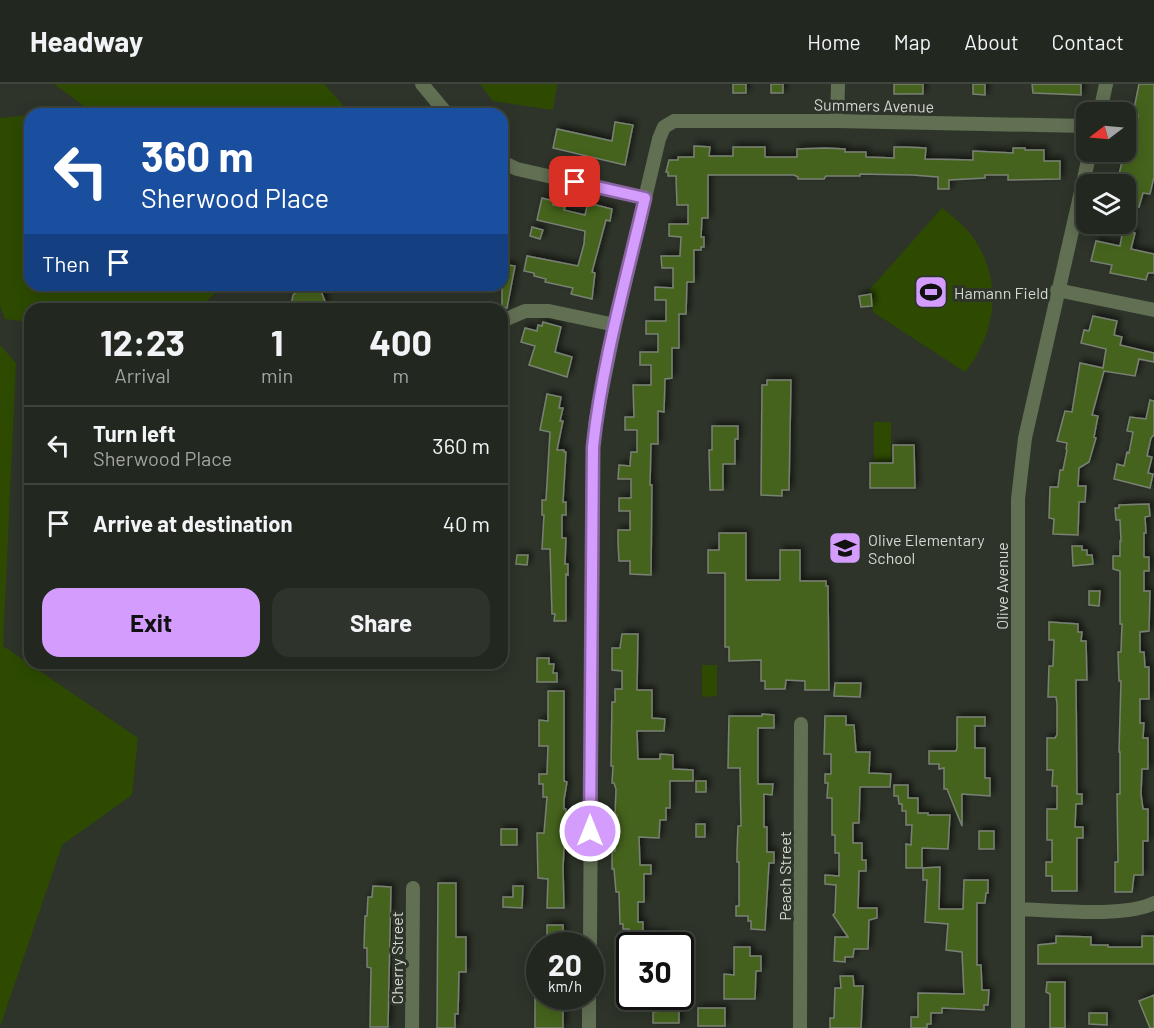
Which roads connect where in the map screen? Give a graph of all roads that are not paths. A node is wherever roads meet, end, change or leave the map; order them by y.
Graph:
1 (422, 84) edge
2 (838, 84) edge
3 (1106, 84) edge
4 (1102, 102) edge
5 (442, 108) edge
6 (837, 121) junction
7 (1076, 126) edge
8 (1088, 162) edge
9 (508, 165) edge
10 (645, 198) junction
11 (1057, 290) junction
12 (1154, 310) edge
13 (508, 318) edge
14 (615, 325) junction
15 (801, 724) dead end
16 (413, 888) dead end
17 (1154, 903) edge
18 (1018, 909) junction
19 (590, 932) edge
20 (589, 1010) edge
21 (412, 1028) edge
22 (589, 1028) edge
23 (800, 1028) edge
24 (1018, 1028) edge

1 - 5 street
2 - 6 street
3 - 4 street
6 - 7 street, Summers Avenue
6 - 10 street, Summers Avenue
8 - 11 street, Olive Avenue
9 - 10 street
10 - 14 street
11 - 12 street
11 - 18 street, Olive Avenue
13 - 14 street
14 - 19 street
15 - 23 street, Peach Street
16 - 21 street, Cherry Street
17 - 18 street
18 - 24 street, Olive Avenue
20 - 22 street

